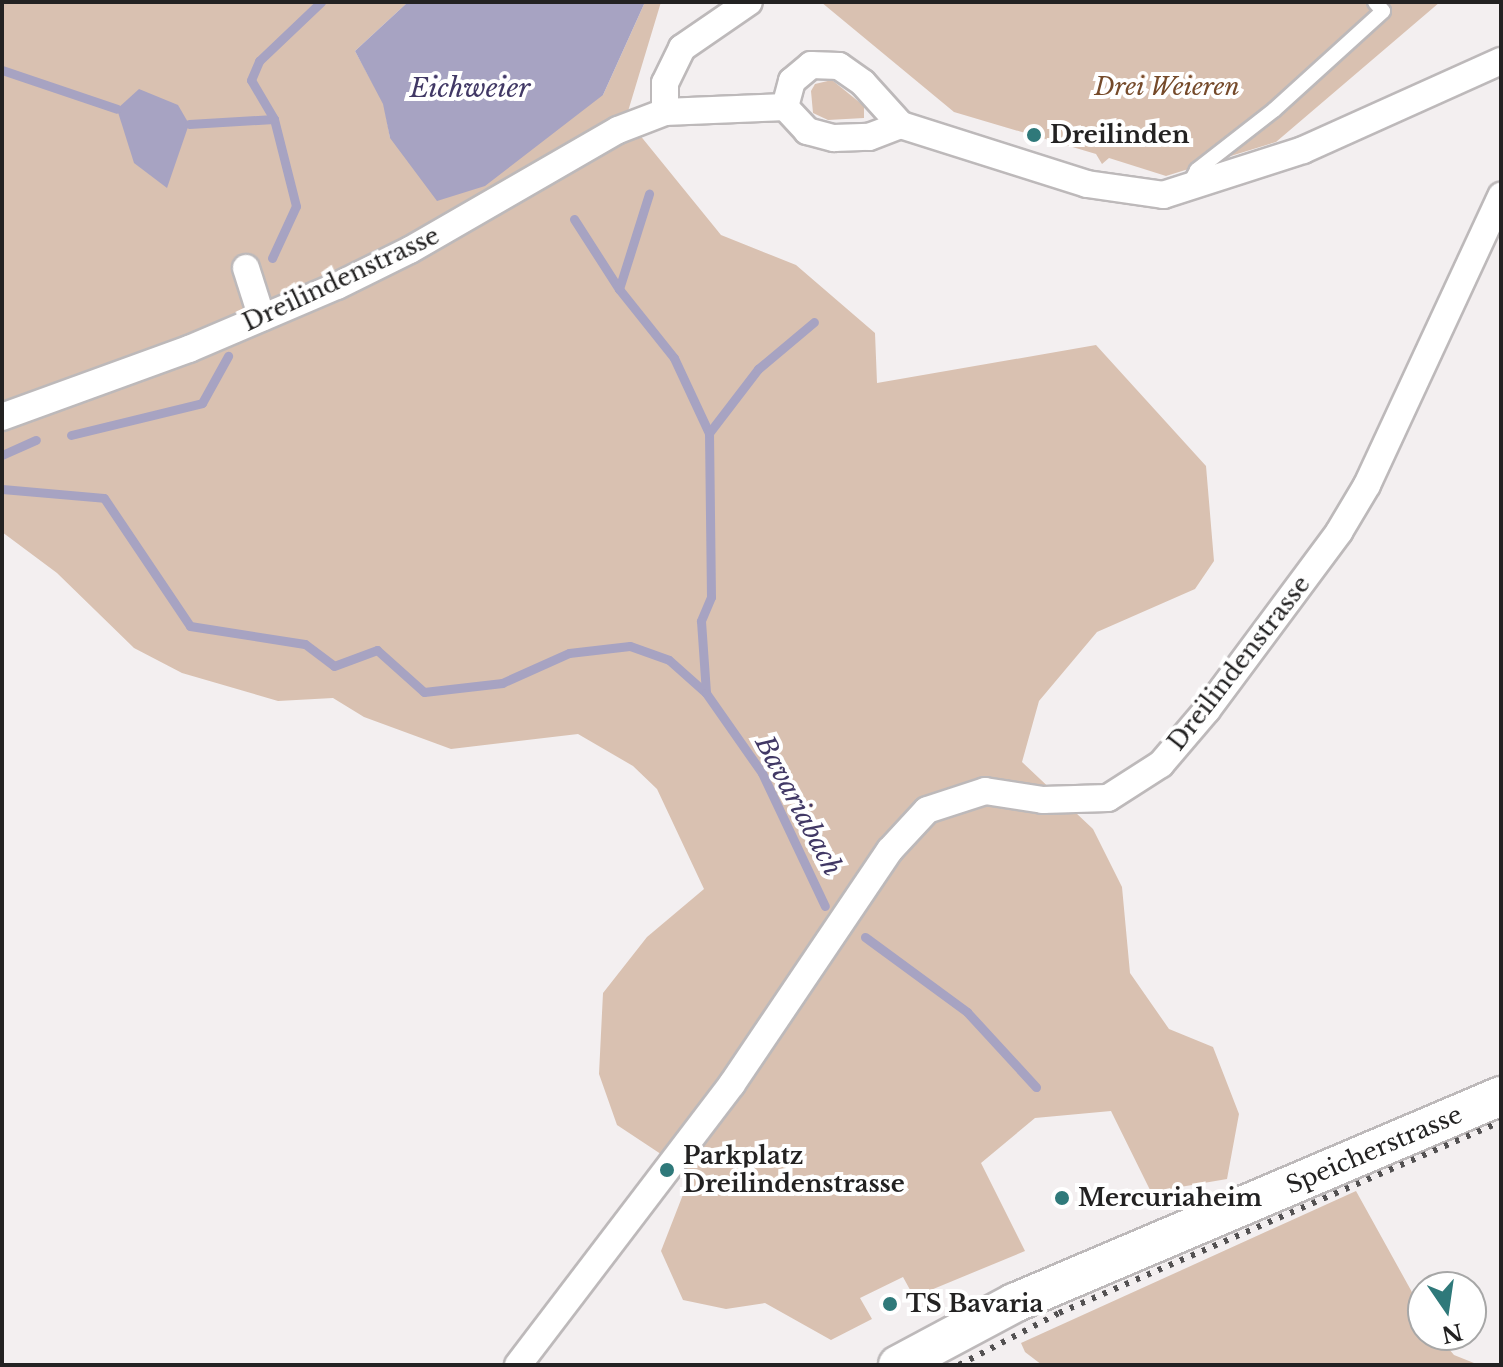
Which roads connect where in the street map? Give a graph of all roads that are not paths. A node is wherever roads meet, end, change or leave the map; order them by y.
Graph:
1 (749, 2) edge
2 (1375, 2) edge
3 (1501, 61) edge
4 (785, 107) junction
5 (665, 112) junction
6 (901, 125) junction
7 (1185, 192) junction
8 (1501, 196) edge
9 (246, 268) dead end
10 (262, 318) junction
11 (2, 417) edge
12 (1501, 1096) edge
13 (518, 1365) edge
14 (898, 1365) edge

1 - 5 street
2 - 7 lane
3 - 7 street
4 - 5 street, Dreilindenstrasse
4 - 6 street
4 - 6 street
5 - 10 street, Dreilindenstrasse
6 - 7 street
8 - 13 street, Dreilindenstrasse
9 - 10 street
10 - 11 street, Dreilindenstrasse
12 - 14 main road, Speicherstrasse

